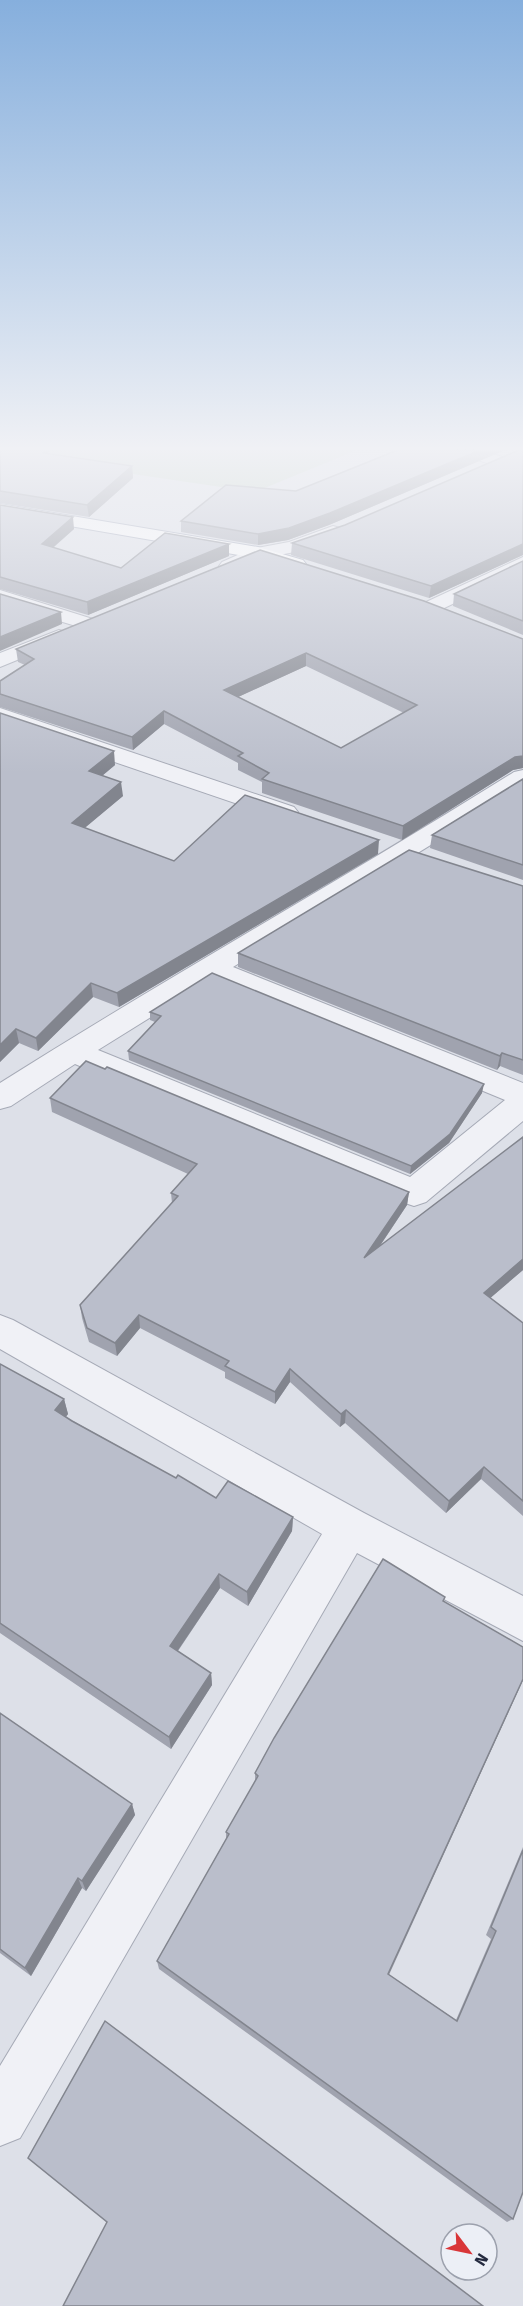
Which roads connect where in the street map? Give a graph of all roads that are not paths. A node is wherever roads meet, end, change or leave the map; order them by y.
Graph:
1 (248, 558) edge
2 (274, 558) edge
3 (523, 563) edge
4 (312, 569) edge
5 (501, 573) junction
6 (211, 574) edge
7 (523, 582) edge
8 (0, 596) edge
9 (409, 600) edge
10 (432, 607) junction
11 (111, 615) edge
12 (452, 616) edge
13 (89, 624) junction
14 (0, 661) edge
15 (0, 715) edge
16 (523, 777) edge
17 (304, 818) edge
18 (371, 841) edge
19 (405, 853) junction
20 (437, 863) edge
21 (210, 968) junction
22 (72, 1051) junction
23 (523, 1095) edge
24 (0, 1098) edge
25 (523, 1102) edge
26 (0, 1331) edge
27 (349, 1527) junction
28 (519, 1612) edge
29 (0, 2118) edge

1 - 6 street
2 - 4 main road
3 - 5 street
5 - 7 street
5 - 10 street
8 - 13 street
9 - 10 main road
10 - 12 main road
11 - 13 street
13 - 14 street
15 - 17 street
16 - 19 street
18 - 19 street
19 - 20 street
19 - 21 street
21 - 22 street
21 - 23 street
22 - 24 street
22 - 25 street
26 - 27 street
27 - 28 street
27 - 29 street

